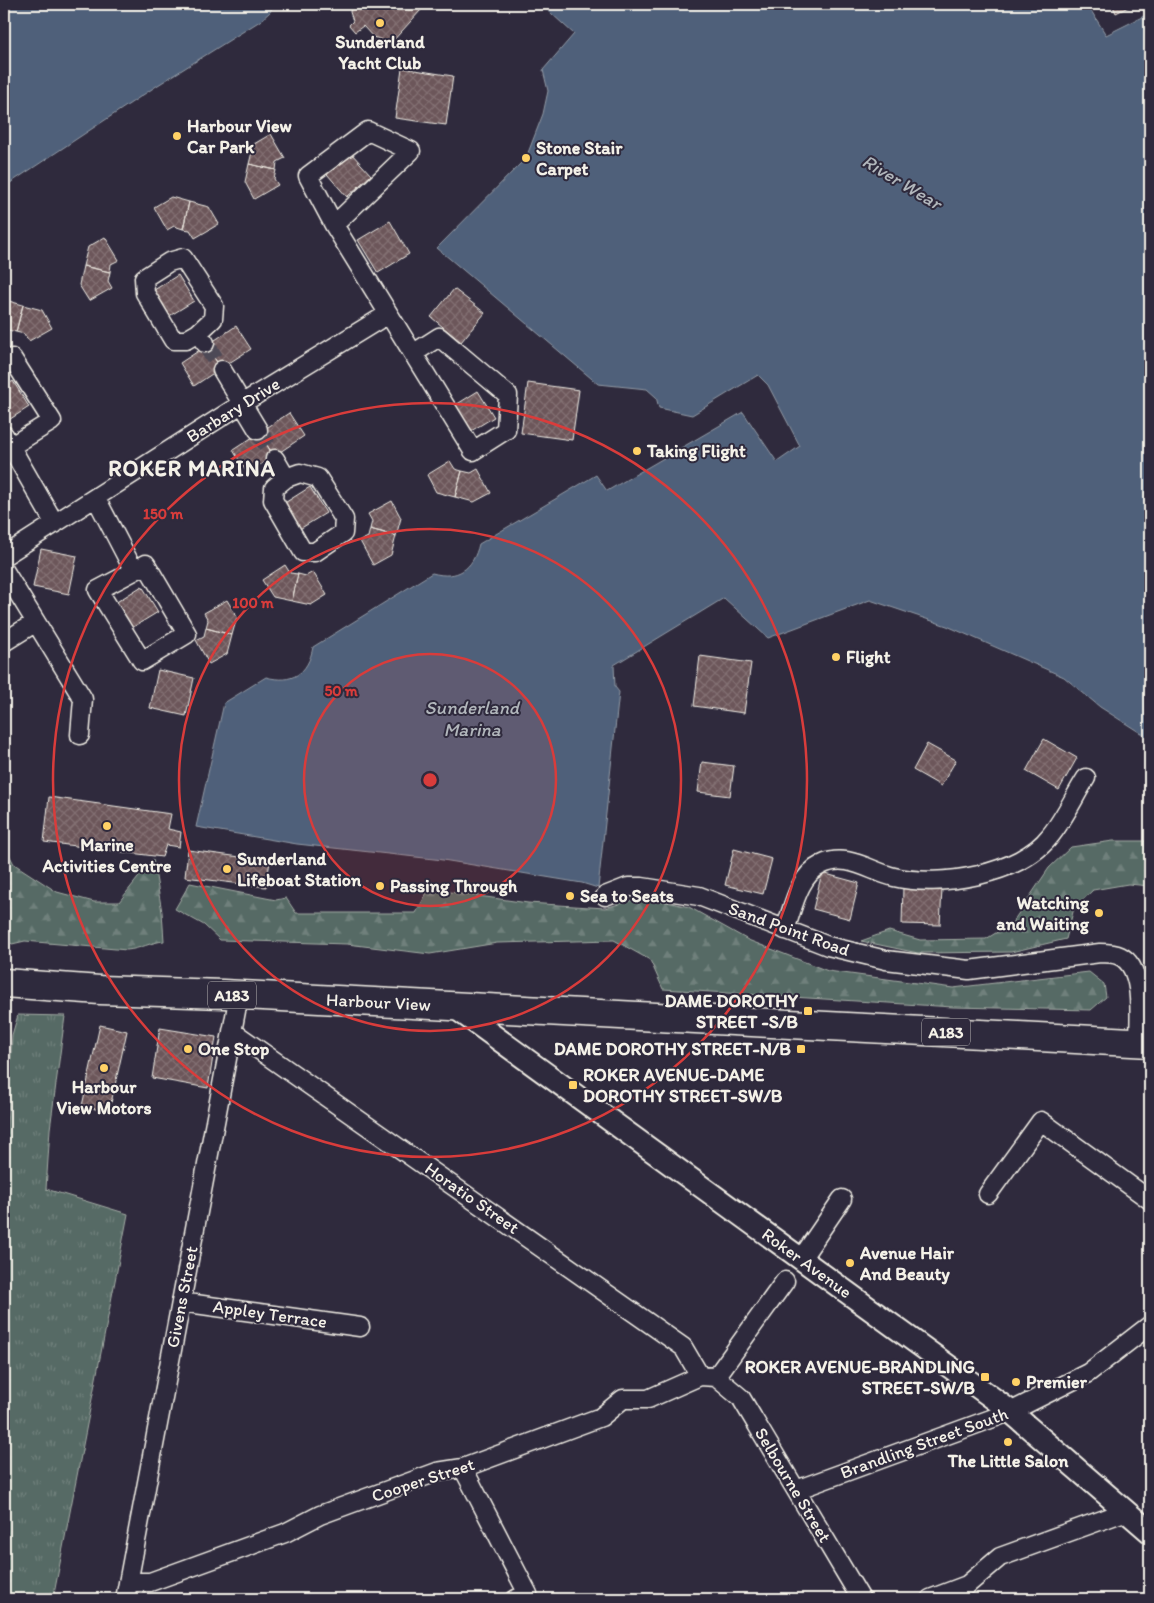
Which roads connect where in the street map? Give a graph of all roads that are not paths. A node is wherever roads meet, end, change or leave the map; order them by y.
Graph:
1 (334, 225) junction
2 (388, 314) junction
3 (202, 338) joint
4 (414, 353) junction
5 (4, 363) edge
6 (222, 370) tunnel mouth
7 (243, 403) junction
8 (258, 430) tunnel mouth
9 (7, 441) edge
10 (275, 458) tunnel mouth
11 (286, 478) junction
12 (96, 498) junction
13 (55, 524) junction
14 (4, 556) edge
15 (4, 570) edge
16 (134, 571) junction
17 (36, 622) junction
18 (4, 642) edge
19 (80, 735) dead end
20 (1086, 778) dead end
21 (605, 896) dead end
22 (785, 930) junction
23 (6, 989) edge
24 (239, 995) junction
25 (454, 1007) junction
26 (232, 1030) junction
27 (1145, 1043) edge
28 (988, 1194) dead end
29 (842, 1199) dead end
30 (1150, 1200) edge
31 (801, 1259) junction
32 (785, 1281) dead end
33 (181, 1302) junction
34 (360, 1326) dead end
35 (1149, 1327) edge
36 (708, 1376) junction
37 (1010, 1412) junction
38 (463, 1468) junction
39 (796, 1490) junction
40 (1127, 1511) junction
41 (1150, 1532) edge
42 (128, 1582) junction
43 (124, 1599) edge
44 (516, 1599) edge
45 (861, 1599) edge
46 (930, 1599) edge

1 - 1 street
1 - 2 street
2 - 4 street
2 - 7 street, Barbary Drive
3 - 3 street
4 - 4 street
5 - 9 street
6 - 7 street
7 - 8 street
7 - 12 street, Barbary Drive
9 - 13 street
10 - 11 street
11 - 11 street
12 - 13 street, Barbary Drive
12 - 16 street
13 - 14 street, Barbary Drive
15 - 17 street
16 - 16 street
17 - 18 street
17 - 19 street
20 - 22 street
21 - 22 street, Sand Point Road
22 - 27 street, Sand Point Road
23 - 24 main road, Harbour View / A183
24 - 25 main road, Harbour View / A183
24 - 26 street, Givens Street
25 - 27 main road, Harbour View / A183
25 - 31 street, Roker Avenue
26 - 33 street, Givens Street
26 - 36 street, Horatio Street
28 - 30 street
29 - 31 street
31 - 37 street, Roker Avenue
32 - 36 street
33 - 34 street, Appley Terrace
33 - 42 street, Givens Street
35 - 37 street, Brandling Street South
36 - 38 street, Cooper Street
36 - 39 street, Selbourne Street
37 - 39 street, Brandling Street South
37 - 40 street, Roker Avenue
38 - 42 street, Cooper Street
38 - 44 street
39 - 45 street, Selbourne Street
40 - 41 street, Roker Avenue
40 - 46 street
42 - 43 street, Givens Street

